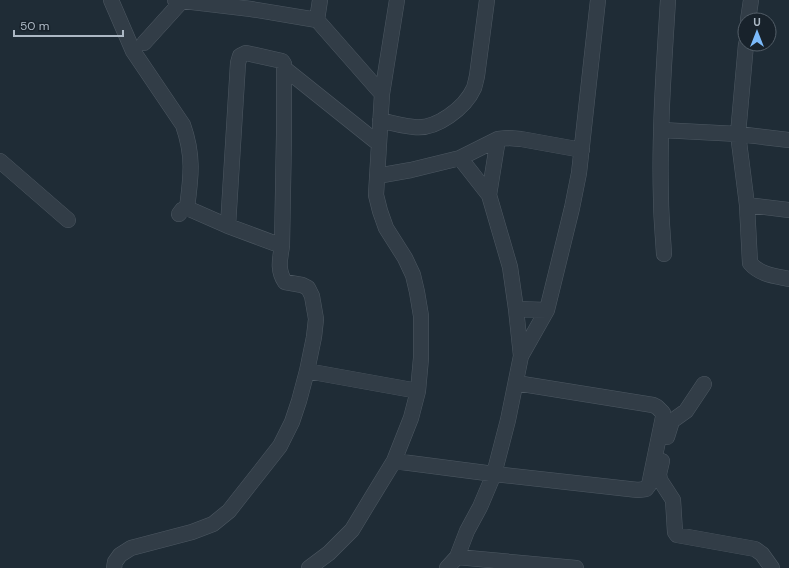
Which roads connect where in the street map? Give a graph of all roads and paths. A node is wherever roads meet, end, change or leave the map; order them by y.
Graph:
1 (111, 0) edge
2 (179, 0) edge
3 (320, 0) edge
4 (397, 0) edge
5 (487, 0) edge
6 (598, 0) edge
7 (668, 0) edge
8 (751, 0) edge
9 (749, 12) edge
10 (317, 20) junction
11 (144, 43) dead end
12 (745, 52) edge
13 (284, 68) junction
14 (382, 94) junction
15 (380, 120) junction
16 (661, 130) junction
17 (738, 134) junction
18 (498, 139) junction
19 (789, 140) edge
20 (379, 144) junction
21 (582, 150) junction
22 (460, 158) junction
23 (0, 161) edge
24 (377, 176) junction
25 (490, 195) junction
26 (746, 205) junction
27 (789, 210) edge
28 (68, 220) dead end
29 (228, 226) junction
30 (282, 246) junction
31 (664, 254) dead end
32 (789, 279) edge
33 (516, 309) junction
34 (547, 310) junction
35 (521, 356) junction
36 (307, 371) junction
37 (516, 383) junction
38 (704, 384) dead end
39 (418, 391) junction
40 (394, 461) junction
41 (494, 474) junction
42 (452, 563) edge
43 (114, 568) edge
44 (309, 568) edge
45 (576, 568) edge
46 (772, 568) edge

1 - 29 street
2 - 10 street
2 - 11 street
3 - 10 street
4 - 14 street
5 - 15 street
6 - 21 street
7 - 16 street
8 - 9 street
10 - 14 street
12 - 17 street
13 - 20 street
13 - 29 street
13 - 30 street
14 - 15 street
15 - 20 street
16 - 17 street
16 - 31 street
17 - 19 street
17 - 26 street
18 - 21 street
18 - 22 street
18 - 25 street
20 - 24 street
21 - 34 street
22 - 24 street
22 - 25 street
23 - 28 street
24 - 39 street
25 - 33 street
26 - 27 street
26 - 32 street
29 - 30 street
30 - 36 street
33 - 34 street
33 - 35 street
34 - 35 street
35 - 37 street
36 - 39 street
36 - 43 street
37 - 41 street
37 - 41 street
38 - 46 street
39 - 40 street
40 - 41 street
40 - 44 street
41 - 42 street
42 - 45 street

